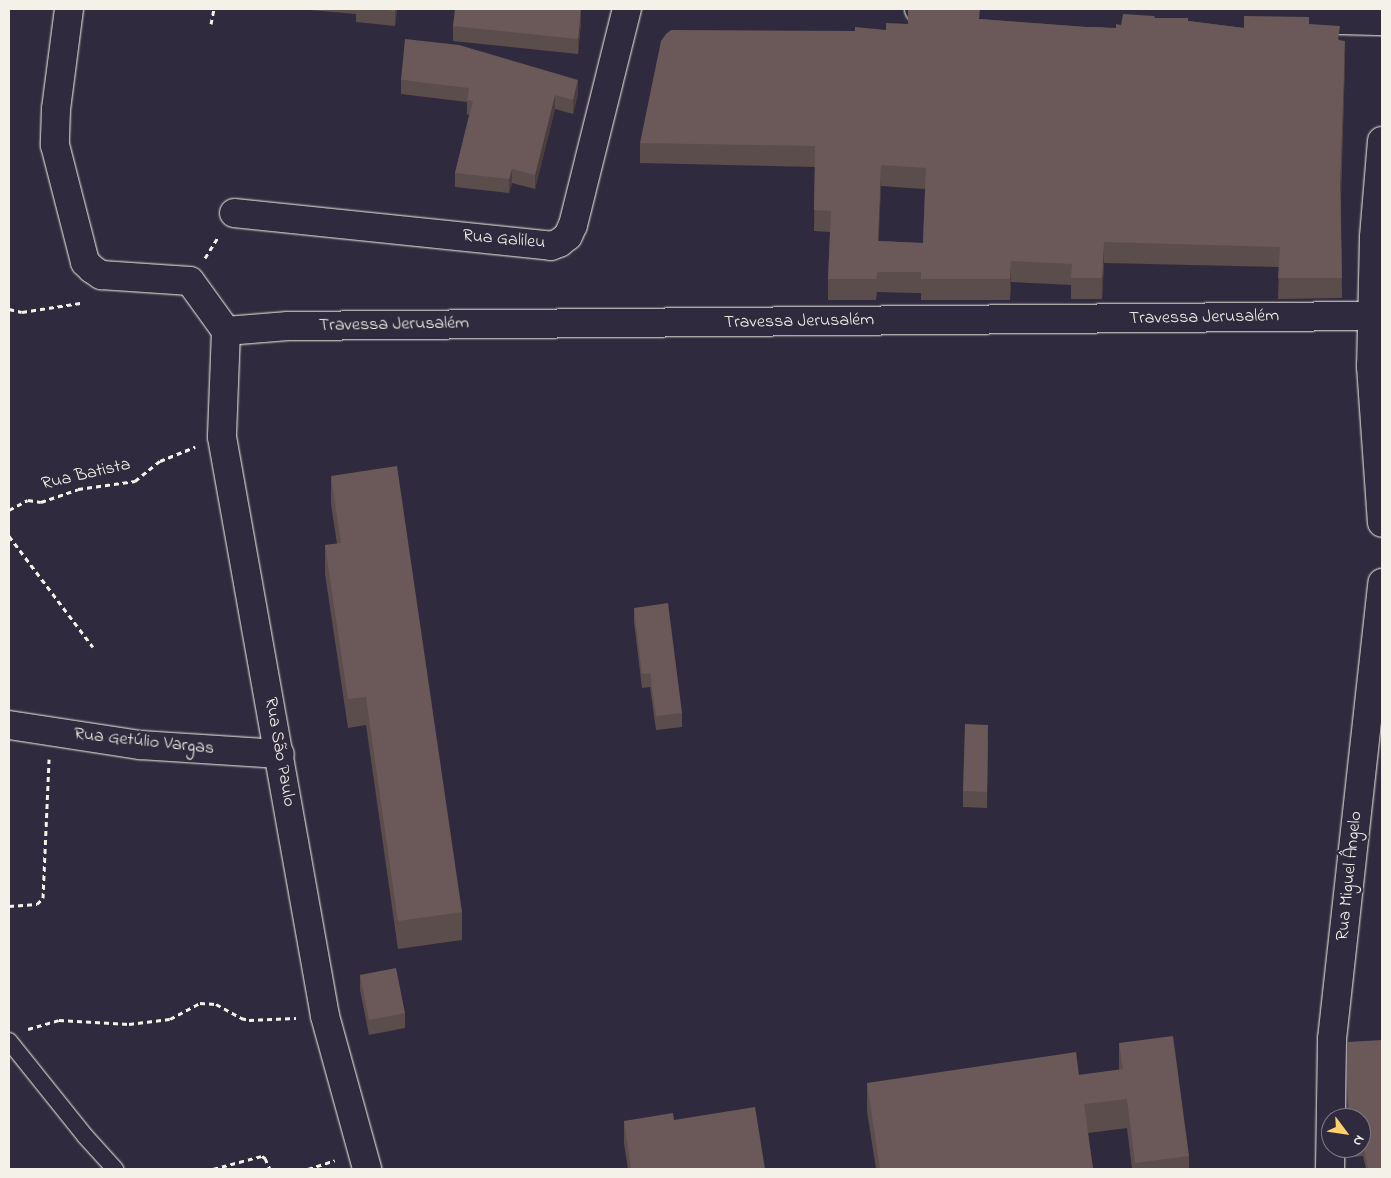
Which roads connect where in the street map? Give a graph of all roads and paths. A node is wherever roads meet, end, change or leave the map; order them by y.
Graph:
1 (69, 9) edge
2 (214, 9) edge
3 (627, 9) edge
4 (918, 9) edge
5 (1382, 21) edge
6 (211, 24) dead end
7 (1382, 141) edge
8 (234, 213) joint
9 (1378, 259) edge
10 (190, 282) junction
11 (80, 303) dead end
12 (9, 309) edge
13 (1373, 316) junction
14 (226, 331) junction
15 (1377, 371) edge
16 (222, 437) junction
17 (9, 510) edge
18 (1382, 523) edge
19 (9, 536) edge
20 (1382, 583) edge
21 (93, 647) dead end
22 (9, 726) edge
23 (50, 731) junction
24 (280, 754) junction
25 (9, 906) edge
26 (324, 1016) junction
27 (25, 1030) dead end
28 (9, 1041) edge
29 (228, 1167) edge
30 (115, 1169) edge
31 (213, 1169) edge
32 (270, 1169) edge
33 (367, 1169) edge
34 (1330, 1169) edge

1 - 10 street
2 - 6 path
3 - 8 street, Rua Galileu
4 - 5 street
7 - 9 street
8 - 10 path
9 - 13 street
10 - 14 street
11 - 12 path
13 - 14 street, Travessa Jerusalém
13 - 15 street
14 - 16 street, Rua São Paulo
15 - 18 street
16 - 17 path, Rua Batista
16 - 24 street, Rua São Paulo
19 - 21 path
20 - 34 street, Rua Miguel Ângelo
22 - 23 street, Rua Getúlio Vargas
23 - 24 street, Rua Getúlio Vargas
23 - 25 path
24 - 26 street, Rua São Paulo
26 - 27 path
26 - 33 street, Rua São Paulo
28 - 30 lane
29 - 31 path
29 - 32 path

